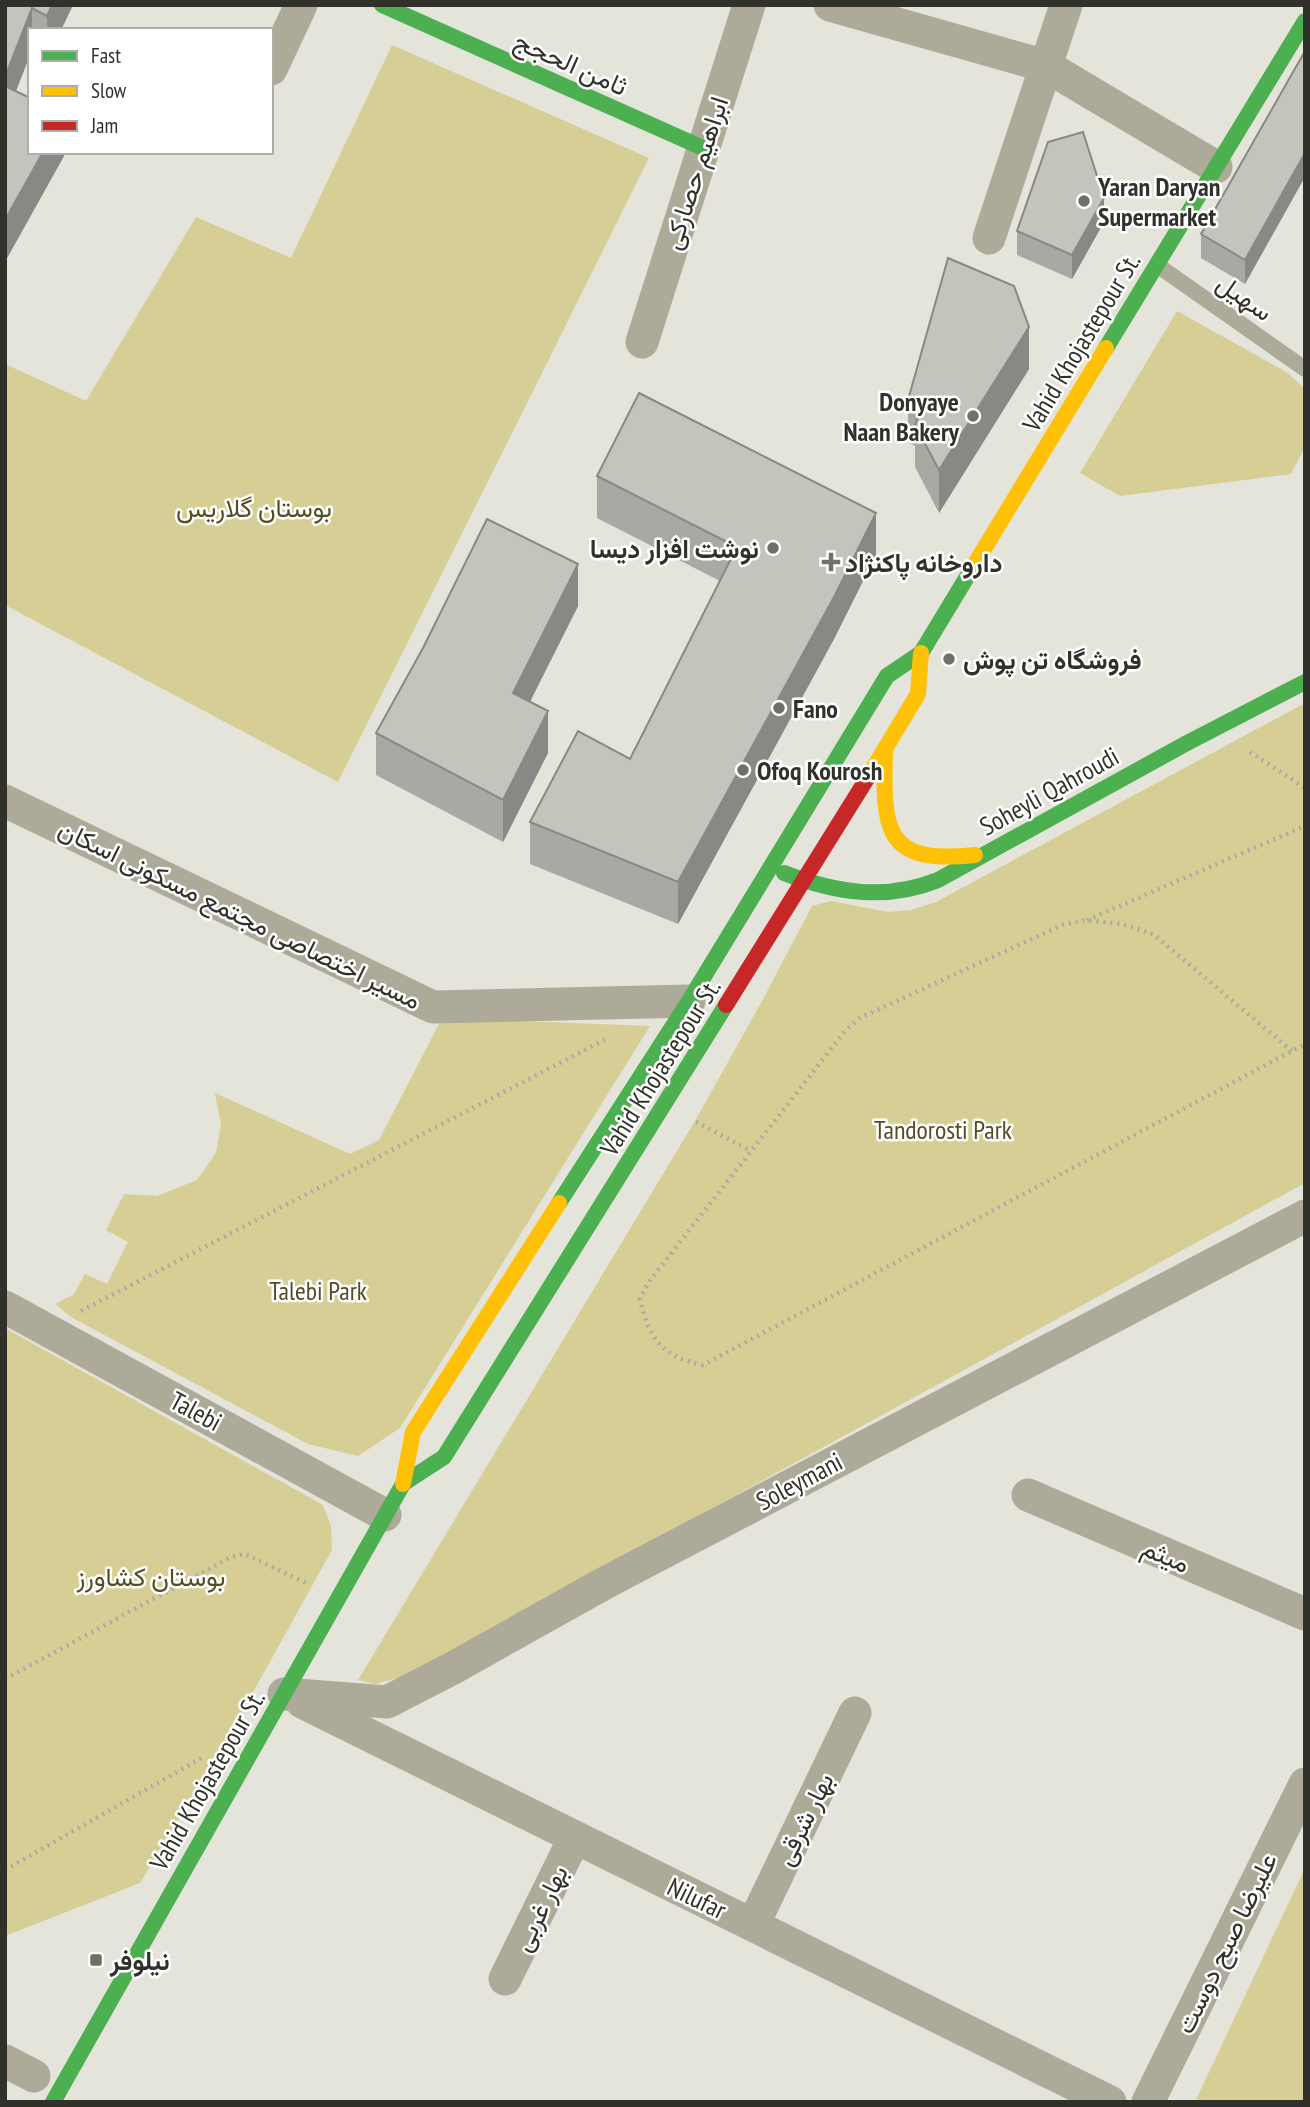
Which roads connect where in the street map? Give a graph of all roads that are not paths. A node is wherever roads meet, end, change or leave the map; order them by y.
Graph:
1 (301, 5) edge
2 (382, 5) edge
3 (749, 5) edge
4 (830, 5) edge
5 (1066, 5) edge
6 (1305, 22) edge
7 (273, 65) edge
8 (1046, 66) junction
9 (703, 148) junction
10 (1216, 167) junction
11 (989, 238) dead end
12 (1157, 265) junction
13 (642, 342) dead end
14 (1305, 369) edge
15 (921, 653) junction
16 (1305, 682) edge
17 (885, 750) junction
18 (5, 801) edge
19 (990, 852) junction
20 (772, 867) junction
21 (805, 882) junction
22 (689, 1001) junction
23 (1305, 1216) edge
24 (5, 1307) edge
25 (404, 1483) junction
26 (1028, 1495) dead end
27 (385, 1516) junction
28 (1305, 1615) edge
29 (284, 1693) junction
30 (855, 1713) dead end
31 (1305, 1784) edge
32 (575, 1837) junction
33 (753, 1926) junction
34 (505, 1979) dead end
35 (5, 2061) edge
36 (44, 2089) edge
37 (1110, 2102) edge
38 (1148, 2102) edge

1 - 7 street
2 - 9 main road, ثامن الحجج
3 - 9 street, ابراهیم حصارکی
4 - 8 street
5 - 8 street
6 - 10 main road, Vahid Khojastepour St.
8 - 10 street
8 - 11 street
9 - 13 street, ابراهیم حصارکی
10 - 12 main road, Vahid Khojastepour St.
12 - 14 lane, سهیل
12 - 15 main road, Vahid Khojastepour St.
15 - 17 main road, Vahid Khojastepour St.
15 - 20 main road, Vahid Khojastepour St.
16 - 19 main road, Soheyli Qahroudi
17 - 19 main road
17 - 21 main road, Vahid Khojastepour St.
18 - 22 street, مسیر اختصاصی مجتمع مسکونی اسکان
19 - 21 main road, Soheyli Qahroudi
20 - 21 main road, Soheyli Qahroudi
20 - 22 main road, Vahid Khojastepour St.
21 - 25 main road, Vahid Khojastepour St.
22 - 25 main road, Vahid Khojastepour St.
23 - 29 street, Soleymani
24 - 27 street, Talebi
25 - 27 main road, Vahid Khojastepour St.
26 - 28 street, میثم
27 - 29 main road, Vahid Khojastepour St.
29 - 32 street, Nilufar
29 - 36 main road, Vahid Khojastepour St.
30 - 33 street, بهار شرقی
31 - 38 street, علیرضا صبح دوست
32 - 33 street, Nilufar
32 - 34 street, بهار غربی
33 - 37 street, Nilufar
35 - 36 street

